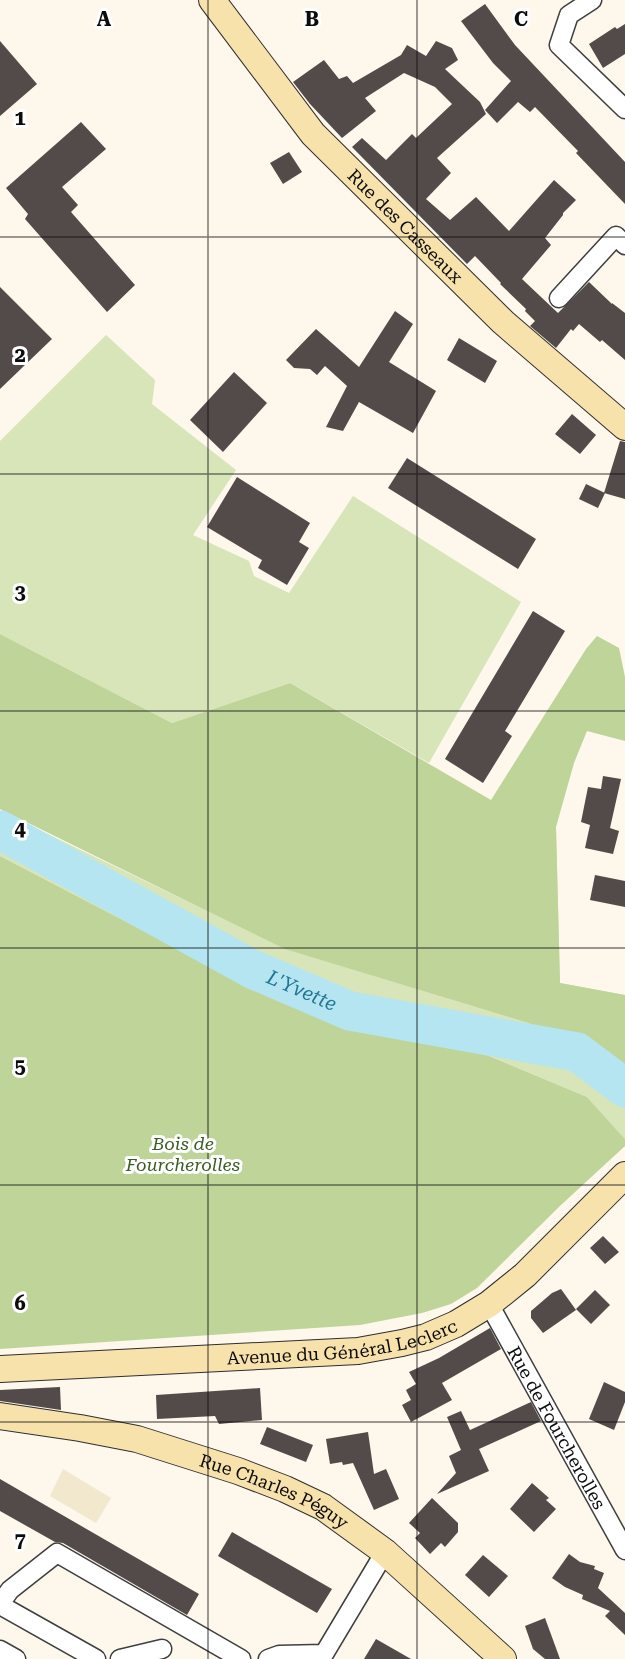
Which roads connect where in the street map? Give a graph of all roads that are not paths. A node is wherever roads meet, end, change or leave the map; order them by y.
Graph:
1 (212, 0) edge
2 (592, 0) edge
3 (625, 108) edge
4 (625, 245) edge
5 (559, 298) dead end
6 (625, 427) edge
7 (625, 1175) edge
8 (489, 1304) junction
9 (0, 1369) edge
10 (0, 1416) edge
11 (625, 1550) edge
12 (385, 1552) junction
13 (0, 1604) edge
14 (162, 1649) dead end
15 (0, 1650) edge
16 (322, 1656) edge
17 (16, 1659) edge
18 (96, 1659) edge
19 (120, 1659) edge
20 (241, 1659) edge
21 (268, 1659) edge
22 (503, 1659) edge

1 - 6 street, Rue des Casseaux
2 - 3 street
4 - 5 street
7 - 8 street, Avenue du Général Leclerc
8 - 9 street, Avenue du Général Leclerc
8 - 11 street, Rue de Fourcherolles
10 - 12 street, Rue Charles Péguy
12 - 16 street
12 - 22 street, Rue Charles Péguy
13 - 18 street
13 - 20 street
14 - 19 street
15 - 17 street
16 - 21 street

